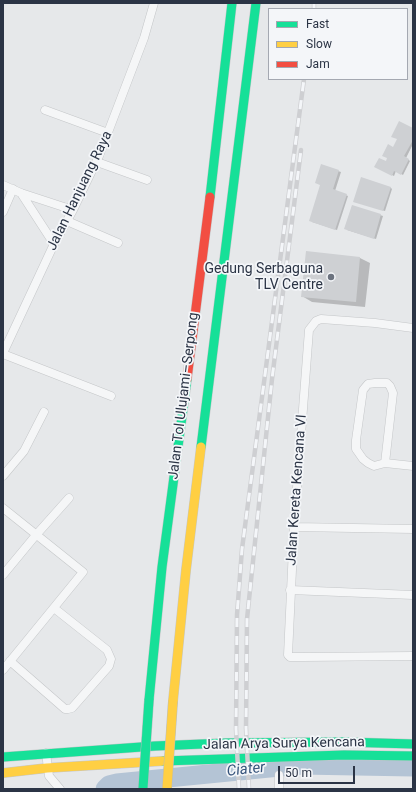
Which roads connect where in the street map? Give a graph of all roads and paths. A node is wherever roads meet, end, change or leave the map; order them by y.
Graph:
1 (154, 3) edge
2 (232, 3) edge
3 (256, 3) edge
4 (45, 110) dead end
5 (108, 133) junction
6 (97, 162) junction
7 (147, 180) dead end
8 (3, 185) edge
9 (13, 189) junction
10 (22, 193) junction
11 (73, 210) junction
12 (3, 212) edge
13 (67, 221) junction
14 (54, 244) junction
15 (118, 244) dead end
16 (413, 328) edge
17 (3, 353) edge
18 (111, 396) dead end
19 (44, 412) dead end
20 (385, 463) junction
21 (413, 466) edge
22 (3, 476) edge
23 (69, 498) dead end
24 (3, 508) edge
25 (294, 527) junction
26 (413, 529) edge
27 (36, 535) junction
28 (3, 575) edge
29 (290, 590) junction
30 (413, 595) edge
31 (54, 608) junction
32 (413, 656) edge
33 (10, 661) junction
34 (3, 670) edge
35 (344, 742) junction
36 (413, 744) edge
37 (155, 746) junction
38 (46, 753) junction
39 (344, 755) junction
40 (413, 756) edge
41 (3, 757) edge
42 (154, 761) junction
43 (47, 768) junction
44 (3, 772) edge
45 (279, 775) dead end
46 (60, 789) edge
47 (143, 789) edge
48 (167, 789) edge
49 (279, 789) edge

1 - 5 street, Jalan Hanjuang Raya
2 - 47 main road, Jalan Tol Ulujami–Serpong, bridge
3 - 48 main road, Jalan Tol Ulujami–Serpong, bridge
4 - 5 street
5 - 6 street, Jalan Hanjuang Raya
6 - 7 street
6 - 11 street, Jalan Hanjuang Raya
8 - 9 street
9 - 10 street
9 - 12 street
10 - 11 street
10 - 14 street
11 - 13 street, Jalan Hanjuang Raya
13 - 14 street, Jalan Hanjuang Raya
13 - 15 street
14 - 17 street, Jalan Hanjuang Raya
16 - 25 street, Jalan Kereta Kencana VI
17 - 18 street
19 - 22 street
20 - 20 street
20 - 21 street
23 - 27 street
24 - 27 street
25 - 26 street
25 - 29 street, Jalan Kereta Kencana VI
27 - 28 street
27 - 31 street
29 - 30 street
29 - 32 street, Jalan Kereta Kencana VI
31 - 33 street
31 - 33 street
33 - 34 street
35 - 36 main road, Jalan Arya Surya Kencana
35 - 37 main road, Jalan Arya Surya Kencana
35 - 39 main road
37 - 38 main road, Jalan Arya Surya Kencana
37 - 42 main road
38 - 41 main road, Jalan Arya Surya Kencana
38 - 43 street
39 - 40 main road, Jalan Arya Surya Kencana
39 - 42 main road, Jalan Arya Surya Kencana
42 - 43 main road, Jalan Arya Surya Kencana
43 - 44 main road, Jalan Arya Surya Kencana
43 - 46 street
45 - 49 street

